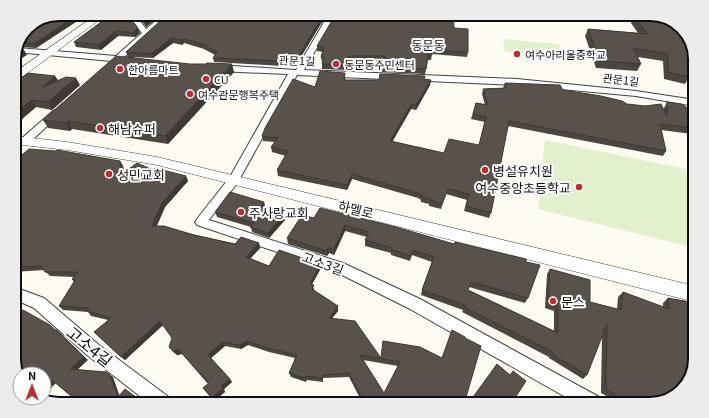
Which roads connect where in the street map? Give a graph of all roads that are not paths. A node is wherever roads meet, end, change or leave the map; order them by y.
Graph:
1 (93, 21) edge
2 (136, 21) edge
3 (160, 21) edge
4 (328, 21) edge
5 (146, 34) junction
6 (22, 50) edge
7 (49, 53) junction
8 (117, 59) junction
9 (140, 61) edge
10 (210, 67) edge
11 (106, 70) edge
12 (296, 72) junction
13 (21, 73) edge
14 (688, 102) edge
15 (65, 105) edge
16 (21, 139) edge
17 (21, 141) edge
18 (234, 179) junction
19 (688, 292) edge
20 (21, 296) edge
21 (155, 397) edge
22 (582, 397) edge

1 - 7 street
2 - 5 street
3 - 5 street
4 - 12 street, 고소3길
5 - 8 street
6 - 7 street
7 - 8 street
7 - 13 street
8 - 9 street
8 - 11 street
10 - 12 street, 관문1길
12 - 14 street, 관문1길
12 - 18 street, 고소3길
15 - 16 street
17 - 18 street, 하멜로
18 - 19 street, 하멜로
18 - 22 street, 고소3길
20 - 21 street, 고소4길

